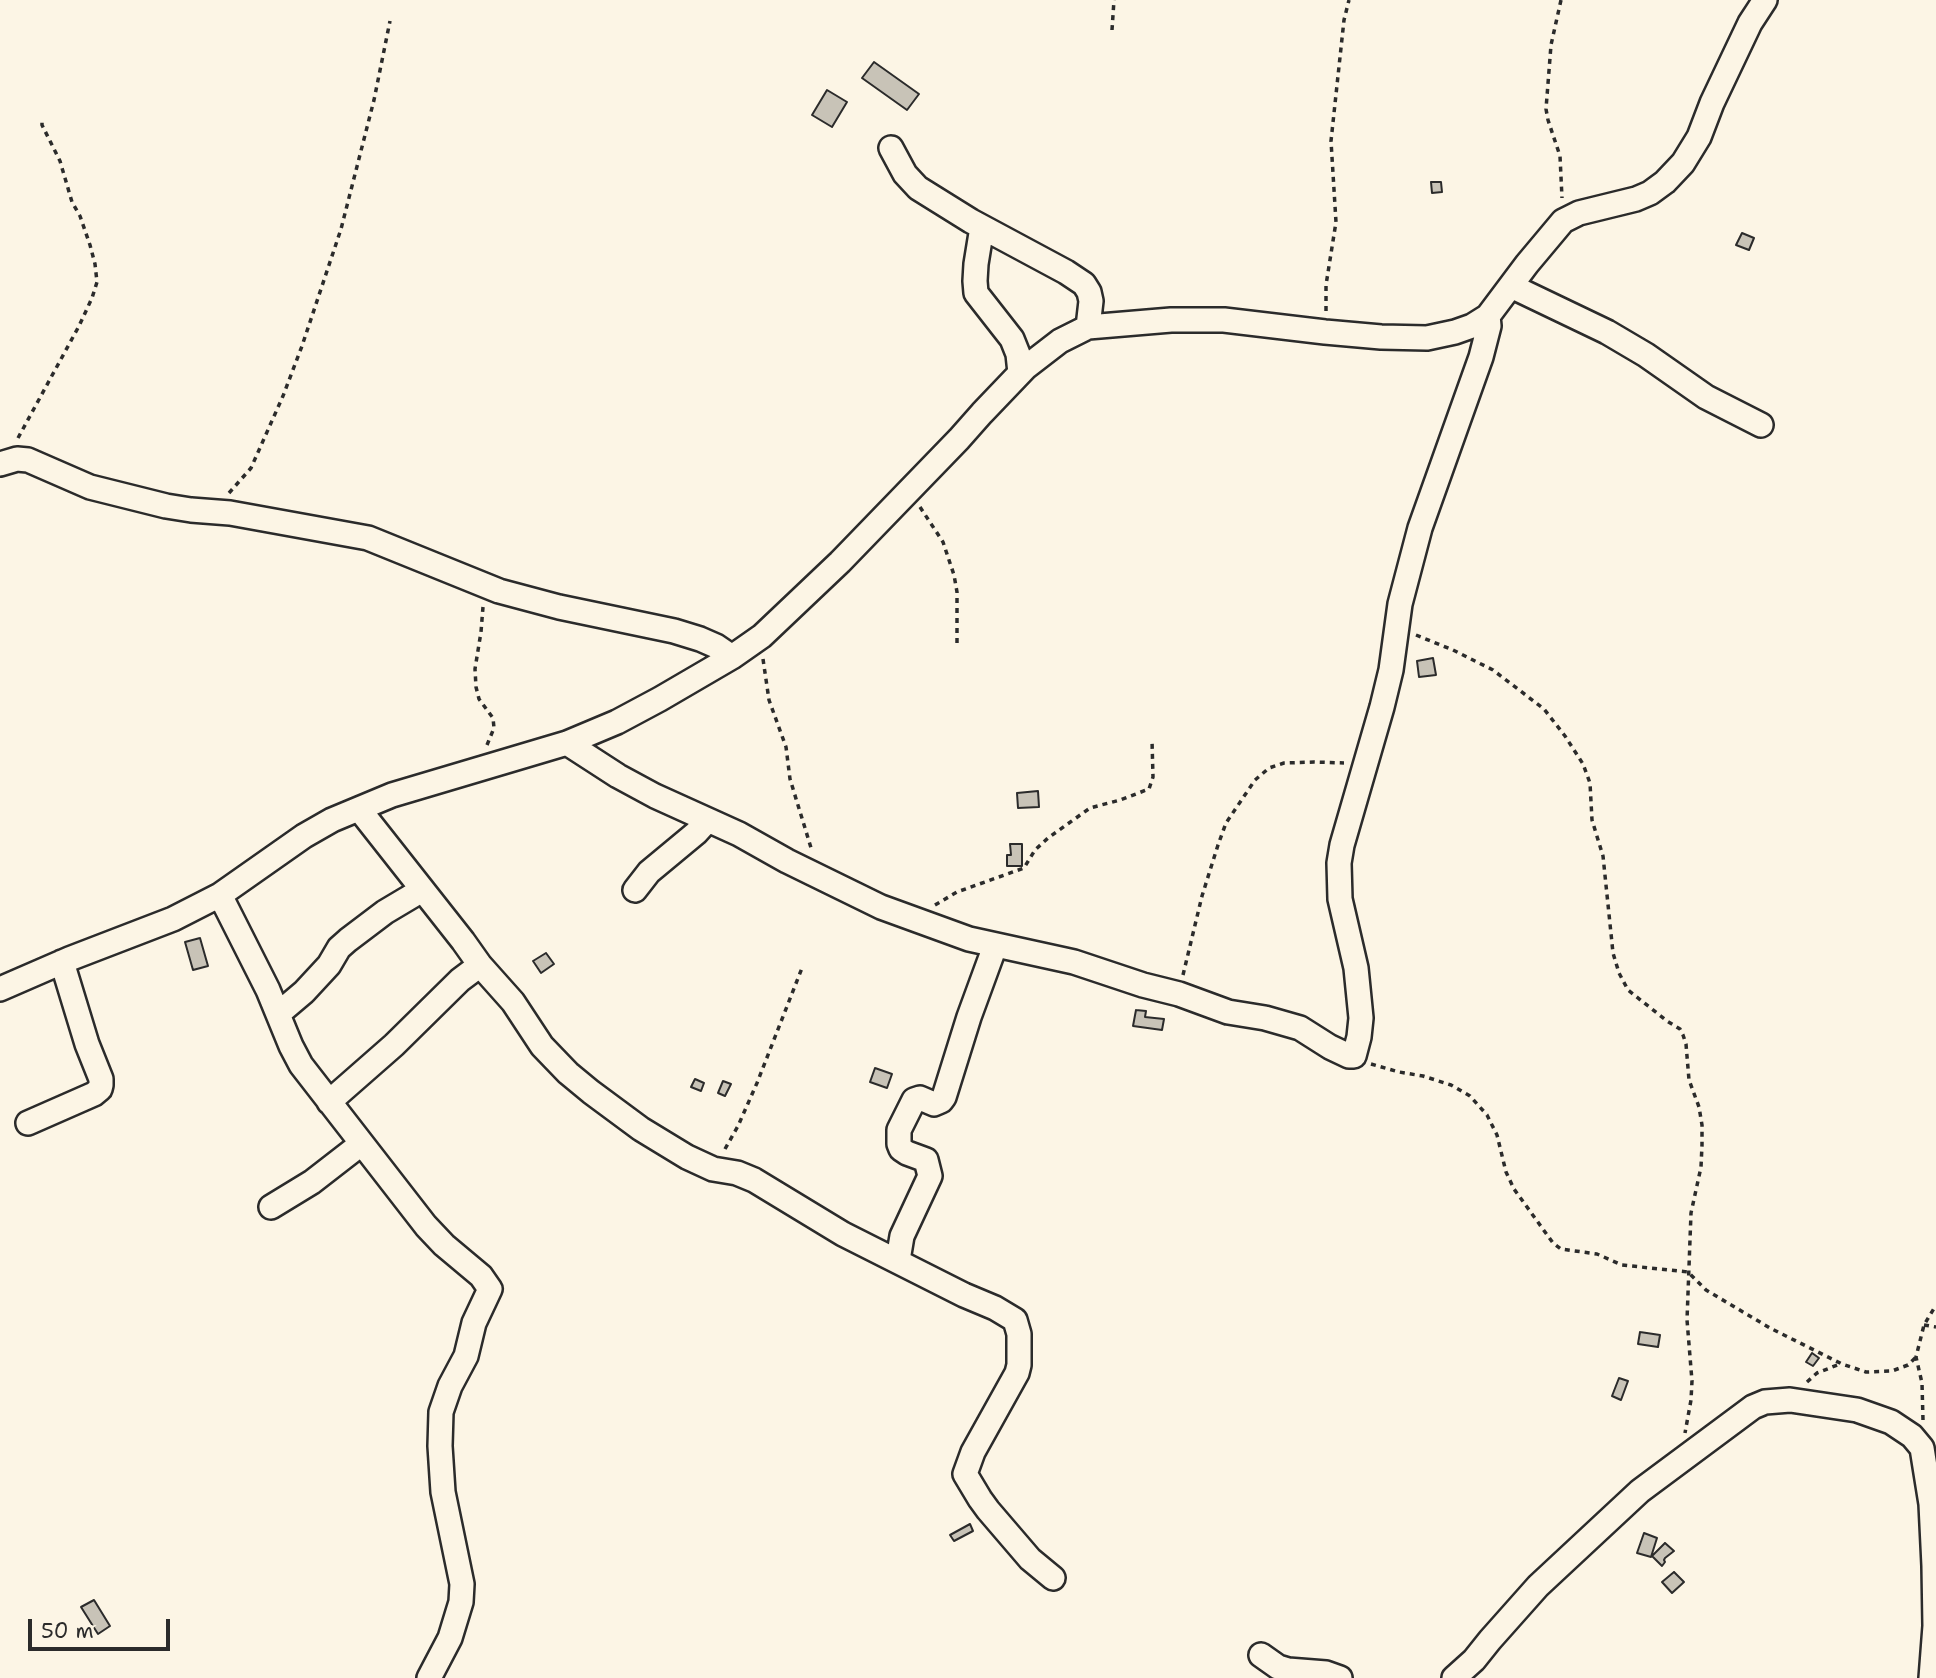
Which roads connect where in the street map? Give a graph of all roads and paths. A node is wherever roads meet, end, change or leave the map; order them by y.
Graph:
1 (1114, 0) edge
2 (1349, 0) edge
3 (1561, 0) edge
4 (1765, 0) edge
5 (390, 22) dead end
6 (1112, 30) dead end
7 (42, 119) dead end
8 (891, 148) dead end
9 (1563, 221) junction
10 (982, 227) junction
11 (1511, 286) junction
12 (1488, 316) junction
13 (1088, 327) junction
14 (1325, 332) junction
15 (1020, 373) junction
16 (1761, 425) dead end
17 (3, 463) edge
18 (909, 490) junction
19 (214, 511) junction
20 (481, 584) junction
21 (1397, 629) junction
22 (762, 636) junction
23 (957, 647) dead end
24 (732, 657) junction
25 (1152, 740) dead end
26 (567, 743) junction
27 (1366, 764) junction
28 (469, 772) junction
29 (359, 809) junction
30 (706, 821) junction
31 (821, 878) junction
32 (422, 890) junction
33 (635, 890) dead end
34 (220, 895) junction
35 (911, 918) junction
36 (995, 946) junction
37 (62, 962) junction
38 (480, 965) junction
39 (802, 968) dead end
40 (0, 989) edge
41 (1179, 994) junction
42 (278, 1014) junction
43 (1354, 1056) junction
44 (329, 1102) junction
45 (28, 1122) dead end
46 (361, 1144) junction
47 (713, 1169) junction
48 (271, 1207) dead end
49 (898, 1260) junction
50 (1688, 1272) junction
51 (1936, 1305) edge
52 (1924, 1325) junction
53 (1936, 1327) edge
54 (1916, 1357) junction
55 (1842, 1364) junction
56 (1790, 1400) junction
57 (1922, 1448) junction
58 (1684, 1457) junction
59 (1053, 1578) dead end
60 (1261, 1655) dead end
61 (429, 1678) edge
62 (1340, 1678) edge
63 (1454, 1678) edge
64 (1931, 1678) edge

1 - 6 path
2 - 14 path
3 - 9 path
4 - 9 street
5 - 19 path
7 - 17 path
8 - 10 street
9 - 11 street
10 - 13 street
10 - 15 street
11 - 12 street
11 - 16 street
12 - 14 street
12 - 21 street
13 - 14 street
13 - 15 street
15 - 18 street
17 - 19 street
18 - 22 street
18 - 23 path
19 - 20 street
20 - 24 street
20 - 28 path
21 - 27 street
21 - 50 path
22 - 24 street
22 - 31 path
24 - 26 street
25 - 35 path
26 - 28 street
26 - 30 street
27 - 41 path
27 - 43 street
28 - 29 street
29 - 32 street
29 - 34 street
30 - 31 street
30 - 33 street
31 - 35 street
32 - 38 street
32 - 42 street
34 - 37 street
34 - 42 street
35 - 36 street
36 - 41 street
36 - 49 street
37 - 40 street
37 - 45 street
38 - 44 street
38 - 47 street
39 - 47 path
41 - 43 street
42 - 44 street
43 - 50 path
44 - 46 street
46 - 48 street
46 - 61 street
47 - 49 street
49 - 59 street
50 - 55 path
50 - 58 path
51 - 52 path
52 - 53 path
52 - 54 path
54 - 55 path
54 - 57 path
55 - 56 path
56 - 57 street
56 - 58 street
57 - 64 street
58 - 63 street
60 - 62 street

